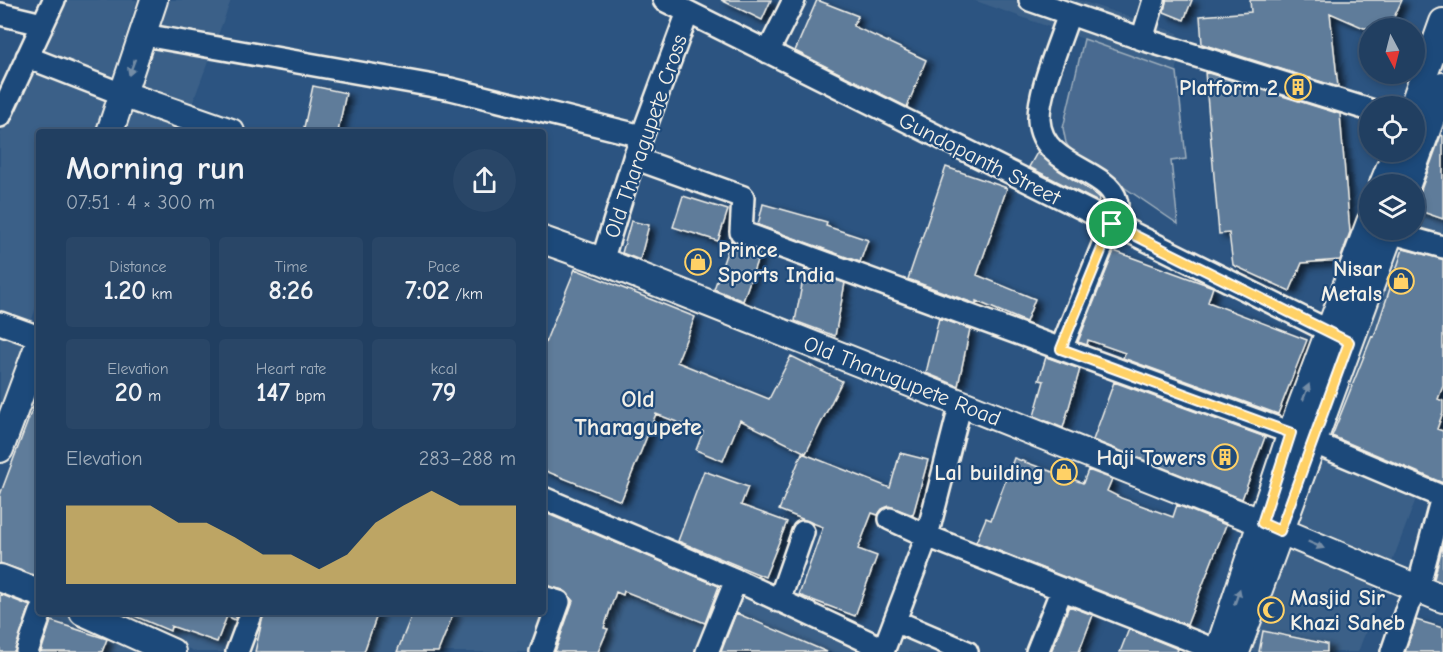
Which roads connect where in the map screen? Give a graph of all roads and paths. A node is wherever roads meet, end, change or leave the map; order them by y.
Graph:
1 (54, 0) edge
2 (154, 0) edge
3 (664, 0) edge
4 (794, 0) edge
5 (1030, 0) edge
6 (1154, 0) edge
7 (688, 12) junction
8 (0, 14) edge
9 (1069, 14) junction
10 (1443, 22) edge
11 (42, 24) junction
12 (144, 35) junction
13 (1142, 39) junction
14 (768, 52) junction
15 (27, 57) junction
16 (1443, 86) edge
17 (122, 94) junction
18 (1417, 96) edge
19 (1359, 107) edge
20 (1, 111) edge
21 (111, 129) edge
22 (222, 129) edge
23 (642, 136) junction
24 (634, 158) junction
25 (1411, 174) edge
26 (1112, 224) junction
27 (1378, 240) edge
28 (1421, 240) edge
29 (546, 241) edge
30 (1443, 247) edge
31 (602, 261) junction
32 (0, 323) edge
33 (36, 336) edge
34 (1339, 337) junction
35 (1061, 349) junction
36 (36, 362) edge
37 (32, 385) edge
38 (961, 403) junction
39 (1301, 437) junction
40 (0, 449) edge
41 (1442, 497) edge
42 (546, 499) edge
43 (890, 519) dead end
44 (1271, 527) junction
45 (803, 532) dead end
46 (927, 536) junction
47 (0, 578) edge
48 (736, 580) junction
49 (1418, 588) junction
50 (1062, 589) junction
51 (36, 592) edge
52 (546, 598) edge
53 (1443, 599) edge
54 (780, 601) junction
55 (40, 615) edge
56 (90, 615) edge
57 (251, 615) edge
58 (895, 621) junction
59 (27, 652) edge
60 (172, 652) edge
61 (237, 652) edge
62 (541, 652) edge
63 (707, 652) edge
64 (967, 652) edge
65 (1037, 652) edge
66 (1224, 652) edge
67 (1392, 652) edge

1 - 11 street
2 - 12 street
3 - 7 street, Gundopanth Street
4 - 14 street
5 - 9 street
6 - 13 street
7 - 14 street, Gundopanth Street
7 - 23 street, Old Tharagupete Cross
8 - 11 street
9 - 13 street
9 - 26 street
10 - 18 street
11 - 15 street
12 -> 17 street
12 - 23 street
13 - 19 street
14 - 26 street, Gundopanth Street
15 - 17 street
15 - 20 street
16 - 25 street
17 - 21 street
17 - 22 street
23 - 24 street, Old Tharagupete Cross
24 - 31 street, Old Tharagupete Cross
24 - 35 street
26 - 34 street, Gundopanth Street
26 - 35 street
27 - 34 street
28 - 30 street
29 - 31 street, Old Tharugupete Road
31 - 38 street, Old Tharugupete Road
32 - 33 street
34 - 39 street
35 - 39 street
36 - 37 street
37 - 40 street
38 - 44 street, Old Tharugupete Road
38 - 46 street
39 - 41 street
39 - 44 street
41 - 49 street
42 - 48 street
43 - 46 street
44 -> 49 street, Old Tharugupete Road
44 - 66 street
45 - 54 street
46 - 50 street
46 - 58 street
47 - 51 street
48 - 54 street
48 - 63 street
49 - 53 street, Old Tharugupete Road
49 - 67 street
50 - 65 street
50 - 66 street
52 - 62 street
54 - 58 street
55 - 59 street
56 - 60 street
57 - 61 street
58 - 64 street

